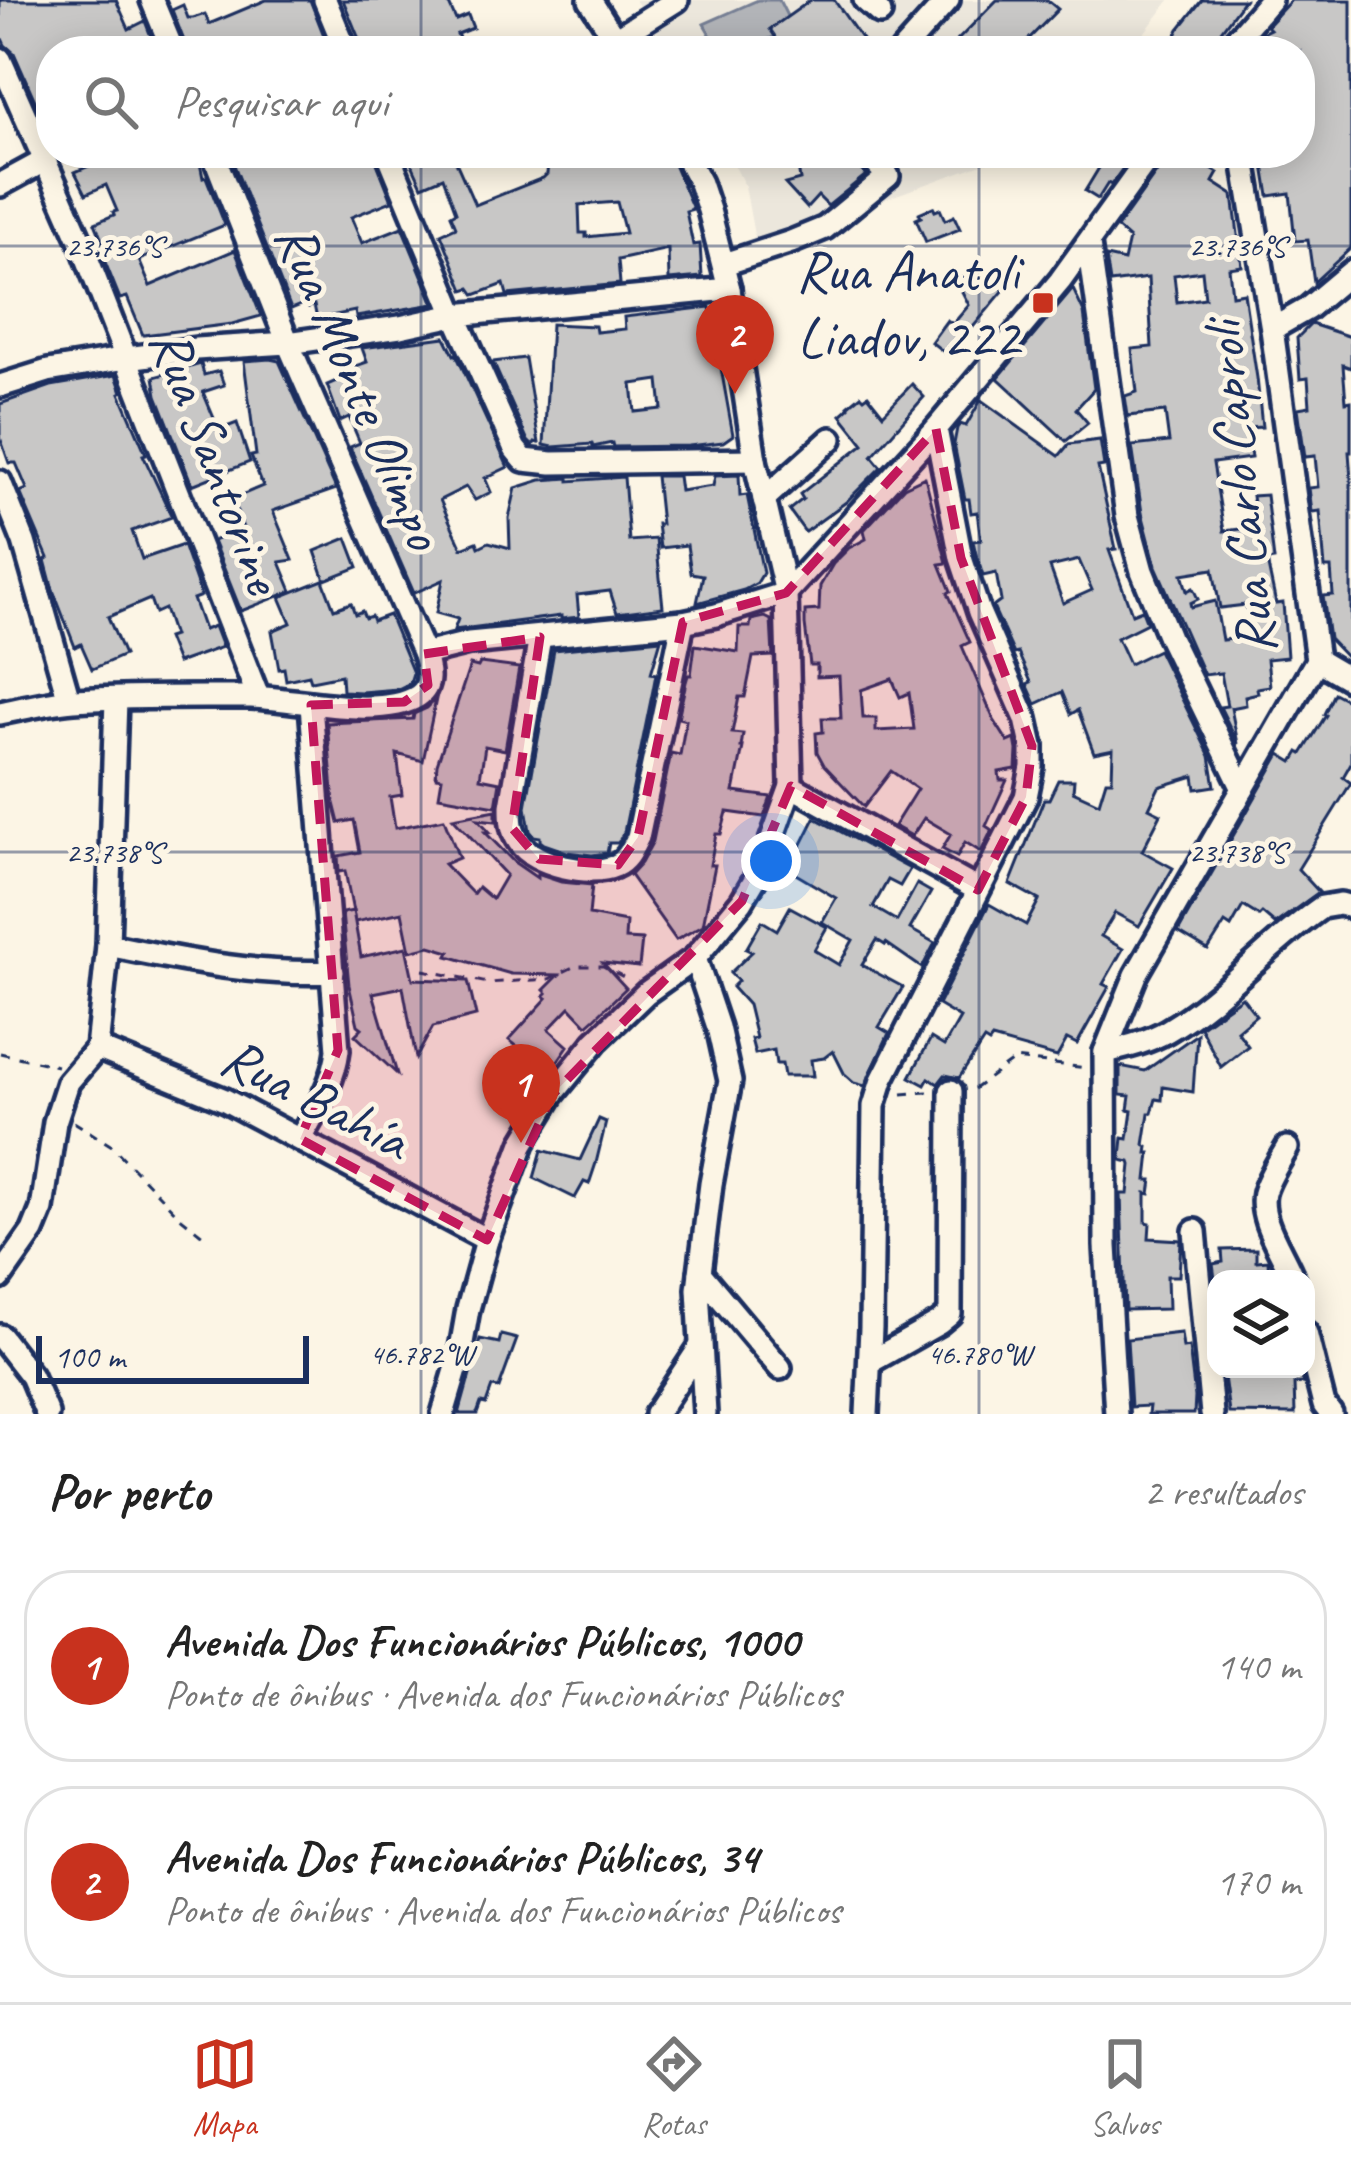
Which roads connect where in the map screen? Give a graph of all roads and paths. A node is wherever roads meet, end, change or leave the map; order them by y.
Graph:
1 (152, 0) edge
2 (325, 0) edge
3 (590, 0) edge
4 (676, 0) edge
5 (948, 0) edge
6 (1270, 0) edge
7 (167, 36) edge
8 (340, 36) edge
9 (613, 36) edge
10 (630, 36) edge
11 (916, 36) edge
12 (1240, 36) edge
13 (0, 59) edge
14 (36, 142) edge
15 (36, 165) edge
16 (47, 168) edge
17 (219, 168) edge
18 (394, 168) edge
19 (692, 168) edge
20 (880, 168) edge
21 (1142, 168) edge
22 (1246, 168) edge
23 (0, 185) edge
24 (1089, 244) junction
25 (724, 264) junction
26 (1351, 272) edge
27 (730, 289) junction
28 (455, 315) junction
29 (1272, 329) junction
30 (288, 343) junction
31 (127, 358) junction
32 (0, 386) edge
33 (937, 429) junction
34 (831, 439) dead end
35 (755, 460) junction
36 (0, 482) edge
37 (764, 499) junction
38 (24, 542) junction
39 (0, 550) edge
40 (786, 593) junction
41 (683, 622) junction
42 (540, 637) junction
43 (424, 654) junction
44 (1317, 659) junction
45 (1351, 680) edge
46 (258, 698) junction
47 (116, 699) junction
48 (69, 700) junction
49 (311, 705) junction
50 (0, 712) edge
51 (790, 786) junction
52 (1243, 789) junction
53 (978, 890) junction
54 (1351, 907) edge
55 (108, 945) junction
56 (694, 958) junction
57 (423, 970) dead end
58 (333, 972) junction
59 (646, 993) junction
60 (97, 1048) junction
61 (0, 1053) edge
62 (1105, 1061) junction
63 (76, 1070) junction
64 (880, 1088) junction
65 (951, 1091) junction
66 (58, 1112) junction
67 (300, 1139) junction
68 (1287, 1148) dead end
69 (1195, 1231) dead end
70 (204, 1236) dead end
71 (487, 1240) junction
72 (1289, 1270) edge
73 (700, 1273) junction
74 (0, 1278) edge
75 (0, 1336) edge
76 (700, 1346) junction
77 (870, 1362) junction
78 (780, 1368) dead end
79 (1315, 1369) edge
80 (47, 1414) edge
81 (443, 1414) edge
82 (656, 1414) edge
83 (705, 1414) edge
84 (867, 1414) edge
85 (1116, 1414) edge
86 (1212, 1414) edge
87 (1331, 1414) edge

1 - 7 street
2 - 8 street
3 - 9 street
4 - 10 street
5 - 11 street
6 - 12 street
13 - 14 street, Rua Santorine
15 - 23 street
16 - 31 street, Rua Santorine
17 - 30 street, Rua Monte Olimpo
18 - 28 street
19 - 25 street
20 - 25 street
21 - 24 street
22 - 29 street, Rua Carlo Caproli
24 - 33 street
24 - 52 street
25 - 27 street
26 - 29 street
27 - 28 street
27 - 35 street
28 - 30 street
28 - 35 street
29 - 44 street, Rua Carlo Caproli
30 - 31 street
30 - 43 street, Rua Monte Olimpo
31 - 32 street
31 - 46 street, Rua Santorine
33 - 40 street
33 - 53 street
34 - 37 street
35 - 37 street
36 - 38 street
37 - 40 street
38 - 39 street
38 - 48 street
40 - 41 street
40 - 51 street
41 - 42 street
41 - 42 street
42 - 43 street
43 - 49 street
44 - 45 street
44 - 52 street, Rua Carlo Caproli
46 - 47 street
46 - 49 street
47 - 48 street
47 - 55 street
48 - 50 street
49 - 58 street
51 - 53 street
51 - 56 street
52 - 62 street, Rua Carlo Caproli
53 - 64 street
54 - 62 street
55 - 58 street
55 - 60 street
56 - 59 street
56 - 73 street
57 - 59 path
58 - 67 street
59 - 71 street
60 - 63 street
60 - 67 street, Rua Bahía
61 - 63 path
62 - 65 path
62 - 85 street
63 - 66 street
64 - 65 path
64 - 77 street
65 - 77 street
66 - 70 path
66 - 74 street
67 - 71 street, Rua Bahía
68 - 72 street
69 - 86 street
71 - 81 street
73 - 76 street
73 - 78 street
75 - 80 street
76 - 82 street
76 - 83 street
77 - 84 street
79 - 87 street

